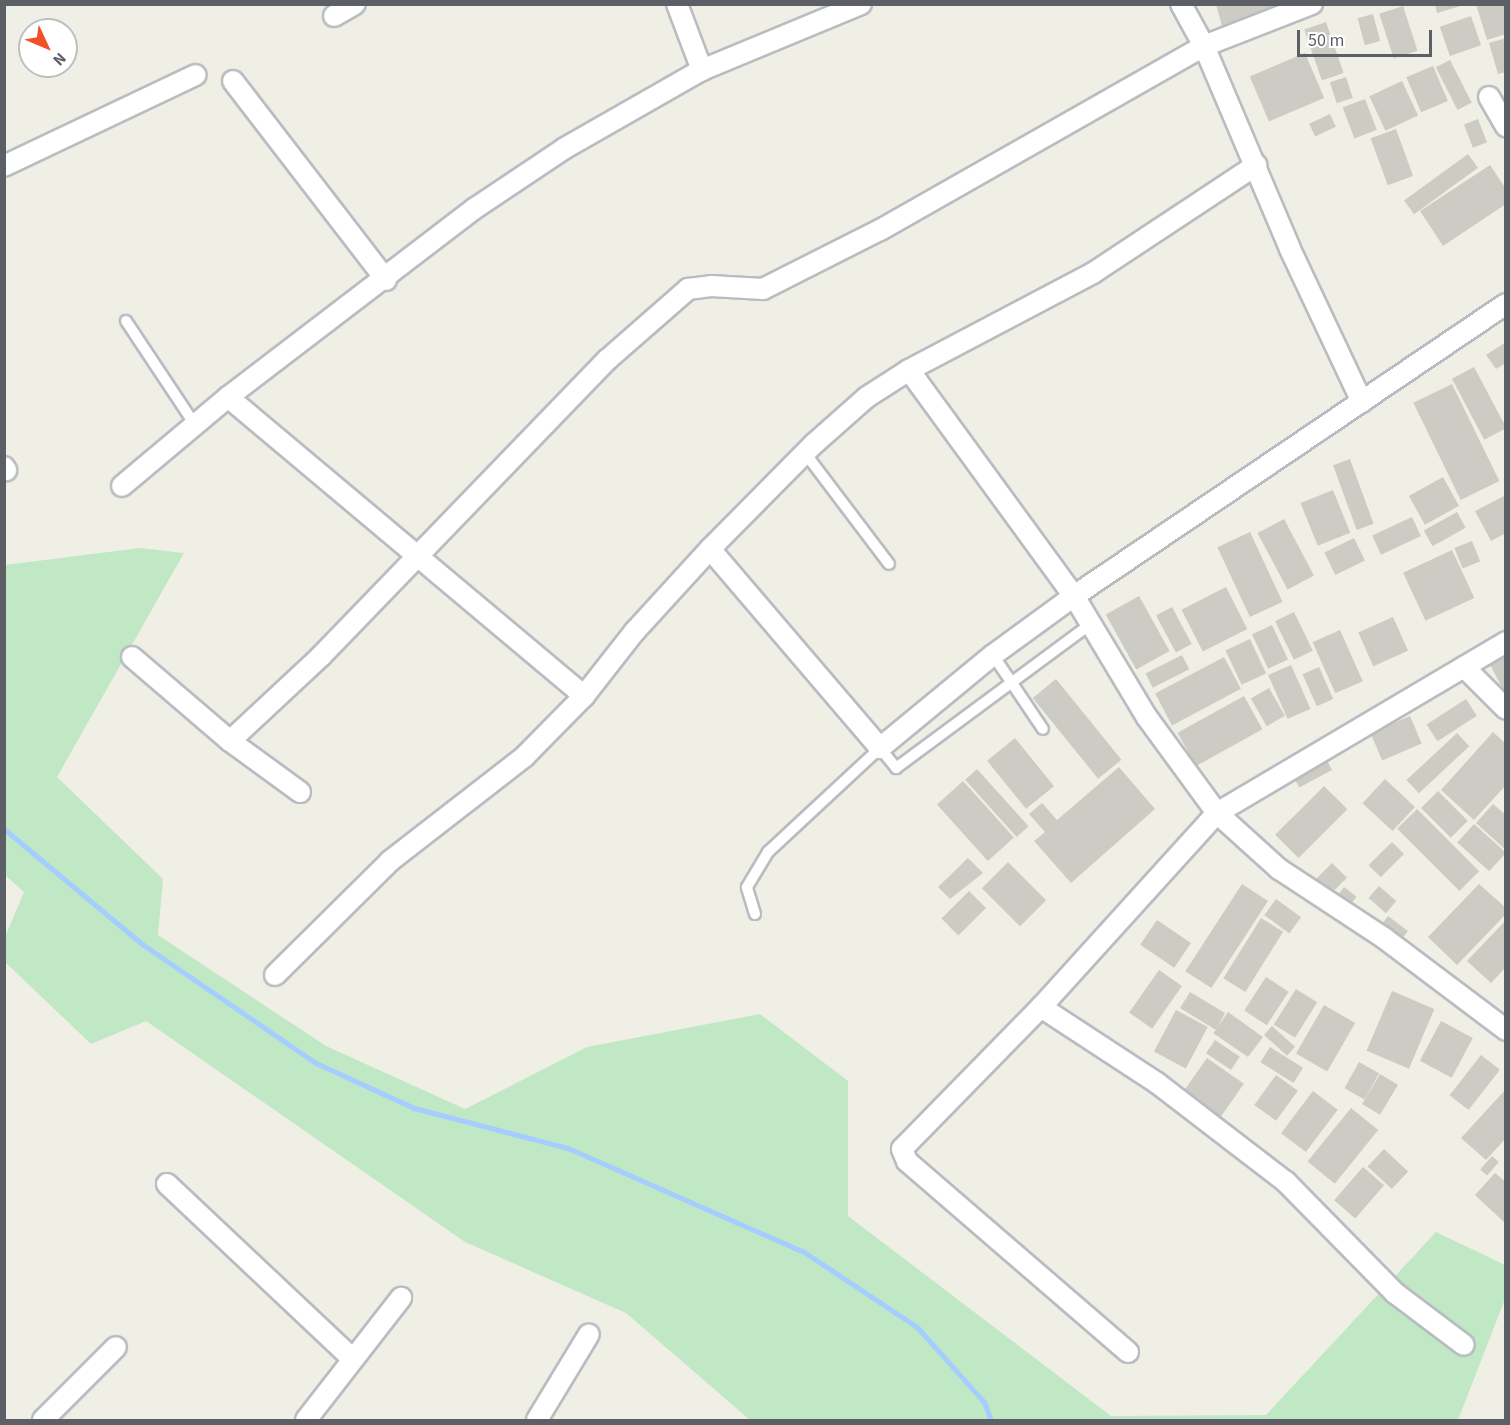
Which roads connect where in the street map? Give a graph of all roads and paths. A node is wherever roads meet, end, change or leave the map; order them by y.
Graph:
1 (355, 4) edge
2 (677, 4) edge
3 (861, 4) edge
4 (1181, 4) edge
5 (1312, 4) edge
6 (334, 16) dead end
7 (1204, 46) junction
8 (702, 70) junction
9 (196, 75) dead end
10 (234, 81) dead end
11 (1489, 98) dead end
12 (1506, 126) edge
13 (1256, 165) junction
14 (4, 166) edge
15 (386, 280) junction
16 (1506, 304) edge
17 (126, 321) dead end
18 (909, 370) junction
19 (228, 397) junction
20 (1362, 402) junction
21 (195, 424) junction
22 (805, 453) junction
23 (122, 486) dead end
24 (710, 549) junction
25 (417, 552) junction
26 (889, 564) dead end
27 (1074, 596) junction
28 (1089, 625) junction
29 (1506, 642) edge
30 (993, 655) junction
31 (132, 657) dead end
32 (1464, 667) junction
33 (1012, 681) junction
34 (584, 696) junction
35 (1506, 709) edge
36 (1042, 729) dead end
37 (230, 741) junction
38 (880, 748) junction
39 (300, 792) dead end
40 (1217, 813) junction
41 (755, 914) dead end
42 (275, 975) dead end
43 (1041, 1007) junction
44 (1506, 1030) edge
45 (167, 1184) dead end
46 (401, 1299) dead end
47 (589, 1334) dead end
48 (1464, 1345) dead end
49 (116, 1347) dead end
50 (1128, 1352) dead end
51 (353, 1359) junction
52 (43, 1420) edge
53 (306, 1420) edge
54 (537, 1420) edge

1 - 6 street
2 - 8 street
3 - 8 street
4 - 7 street
5 - 7 street
7 - 13 street
7 - 25 street
8 - 15 street
9 - 14 street
10 - 15 street
11 - 12 street
13 - 18 street
13 - 20 street
15 - 19 street
16 - 20 street
17 - 21 lane
18 - 22 street
18 - 27 street
19 - 21 street
19 - 25 street
20 - 27 street
21 - 23 street
22 - 24 street
22 - 26 lane
24 - 34 street
24 - 38 street
25 - 34 street
25 - 37 street
27 - 28 street
27 - 30 street
28 - 33 lane
28 - 40 street
29 - 32 street
30 - 33 lane
30 - 38 street
31 - 37 street
32 - 35 street
32 - 40 street
33 - 36 lane
33 - 38 lane
34 - 42 street
37 - 39 street
38 - 41 lane
40 - 43 street
40 - 44 street
43 - 48 street
43 - 50 street
45 - 51 street
46 - 51 street
47 - 54 street
49 - 52 street
51 - 53 street

